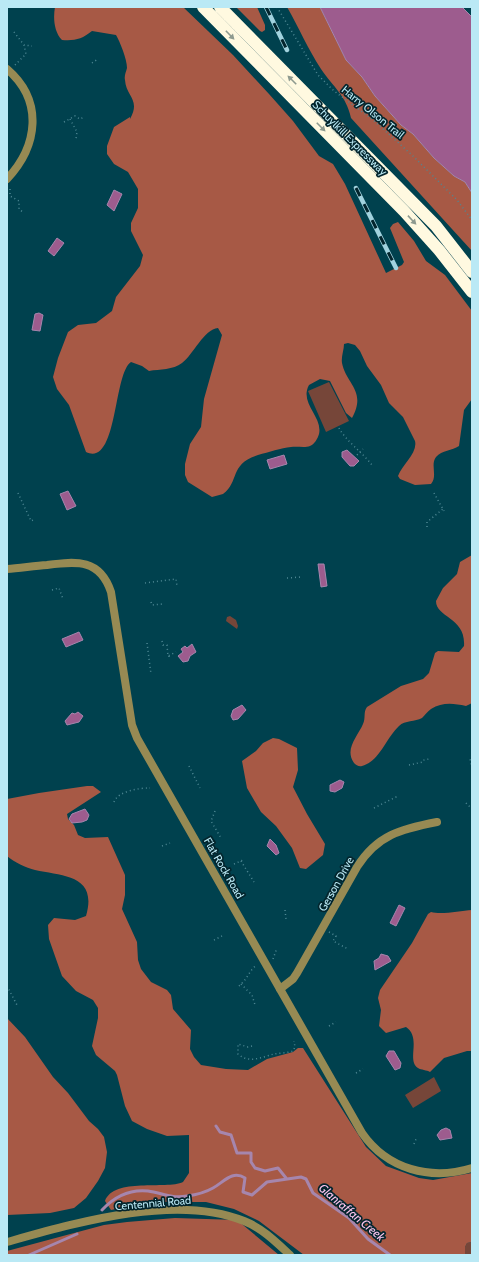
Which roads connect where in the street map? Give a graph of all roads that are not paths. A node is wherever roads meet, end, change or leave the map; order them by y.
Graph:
1 (203, 7) edge
2 (220, 7) edge
3 (8, 70) edge
4 (7, 179) edge
5 (472, 272) edge
6 (472, 292) edge
7 (7, 569) edge
8 (437, 822) dead end
9 (280, 989) junction
10 (472, 1168) edge
11 (7, 1242) edge
12 (290, 1255) edge

1 -> 6 highway, Schuylkill Expressway
5 -> 2 highway, Schuylkill Expressway
3 - 4 street
7 - 9 street, Flat Rock Road
8 - 9 street, Gerson Drive
9 - 10 street, Flat Rock Road
11 - 12 street, Centennial Road

